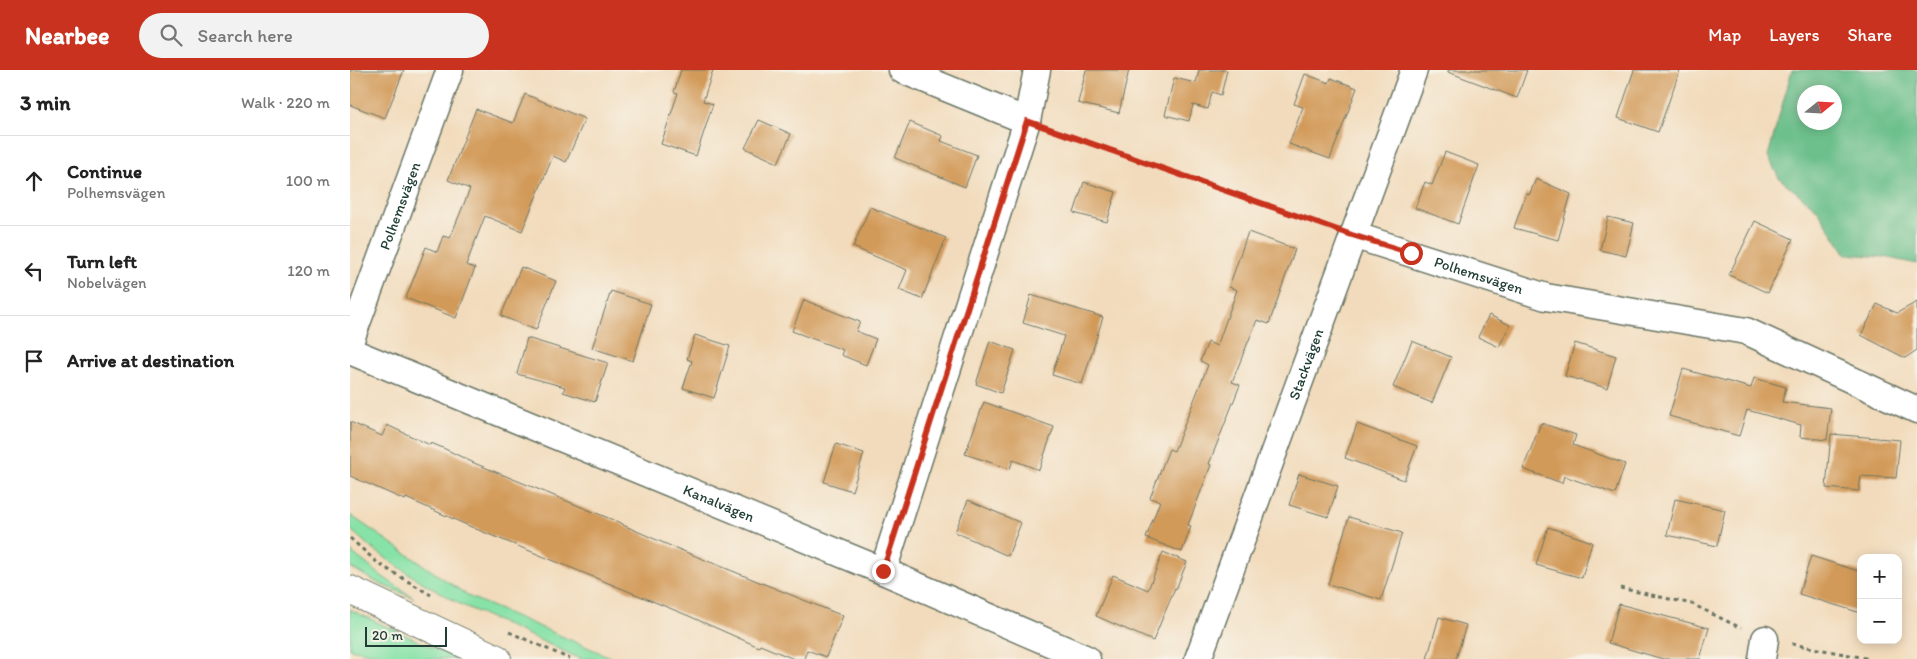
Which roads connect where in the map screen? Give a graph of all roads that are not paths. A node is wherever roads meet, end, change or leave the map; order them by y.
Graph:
1 (450, 70) edge
2 (902, 70) edge
3 (1037, 70) edge
4 (1414, 70) edge
5 (1027, 121) junction
6 (1352, 235) junction
7 (350, 342) edge
8 (350, 351) edge
9 (1917, 410) edge
10 (883, 571) junction
11 (350, 590) edge
12 (497, 659) edge
13 (1087, 659) edge
14 (1198, 659) edge

1 - 7 street, Polhemsvägen
2 - 5 street
3 - 5 street
4 - 6 street, Stackvägen
5 - 10 street
6 - 9 street, Polhemsvägen
6 - 14 street, Stackvägen
8 - 10 street, Kanalvägen
10 - 13 street, Kanalvägen
11 - 12 main road

